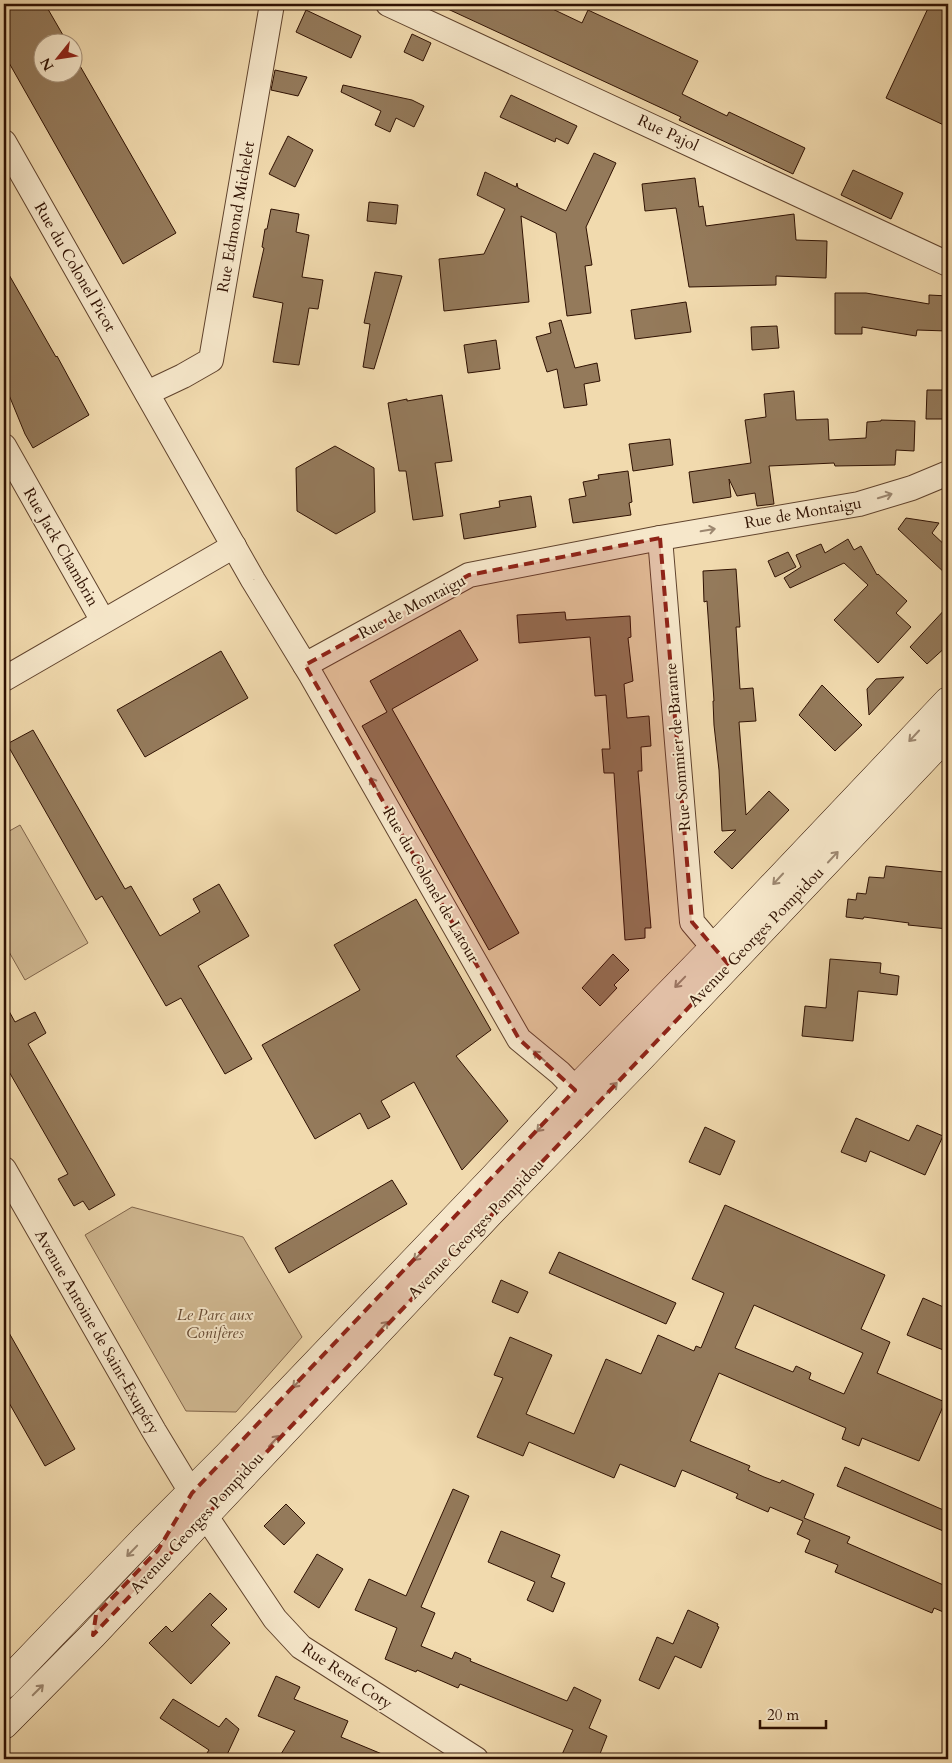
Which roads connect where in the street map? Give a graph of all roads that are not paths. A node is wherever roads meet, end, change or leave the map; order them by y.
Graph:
1 (272, 4) edge
2 (388, 4) edge
3 (4, 142) edge
4 (948, 264) edge
5 (147, 393) junction
6 (4, 446) edge
7 (948, 473) edge
8 (660, 538) junction
9 (234, 546) junction
10 (103, 621) junction
11 (304, 665) junction
12 (4, 679) edge
13 (948, 701) edge
14 (948, 734) edge
15 (721, 956) junction
16 (584, 1099) junction
17 (4, 1169) edge
18 (198, 1504) junction
19 (4, 1685) edge
20 (4, 1725) edge
21 (476, 1759) edge

1 - 5 street, Rue Edmond Michelet
2 - 4 street, Rue Pajol
3 - 5 street, Rue du Colonel Picot
5 - 9 street, Rue du Colonel Picot
6 - 10 street, Rue Jack Chambrin
8 -> 7 street, Rue de Montaigu
8 - 11 street, Rue de Montaigu
8 - 15 street, Rue Sommier de Barante
9 - 10 street
9 - 11 street
10 - 12 street
16 -> 11 street, Rue du Colonel de Latour
13 -> 15 main road, Avenue Georges Pompidou
15 -> 14 main road, Avenue Georges Pompidou
15 - 16 main road, Avenue Georges Pompidou
16 - 18 main road, Avenue Georges Pompidou
17 - 18 street, Avenue Antoine de Saint-Exupéry
18 -> 19 main road, Avenue Georges Pompidou
20 -> 18 main road
18 - 21 street, Rue René Coty

